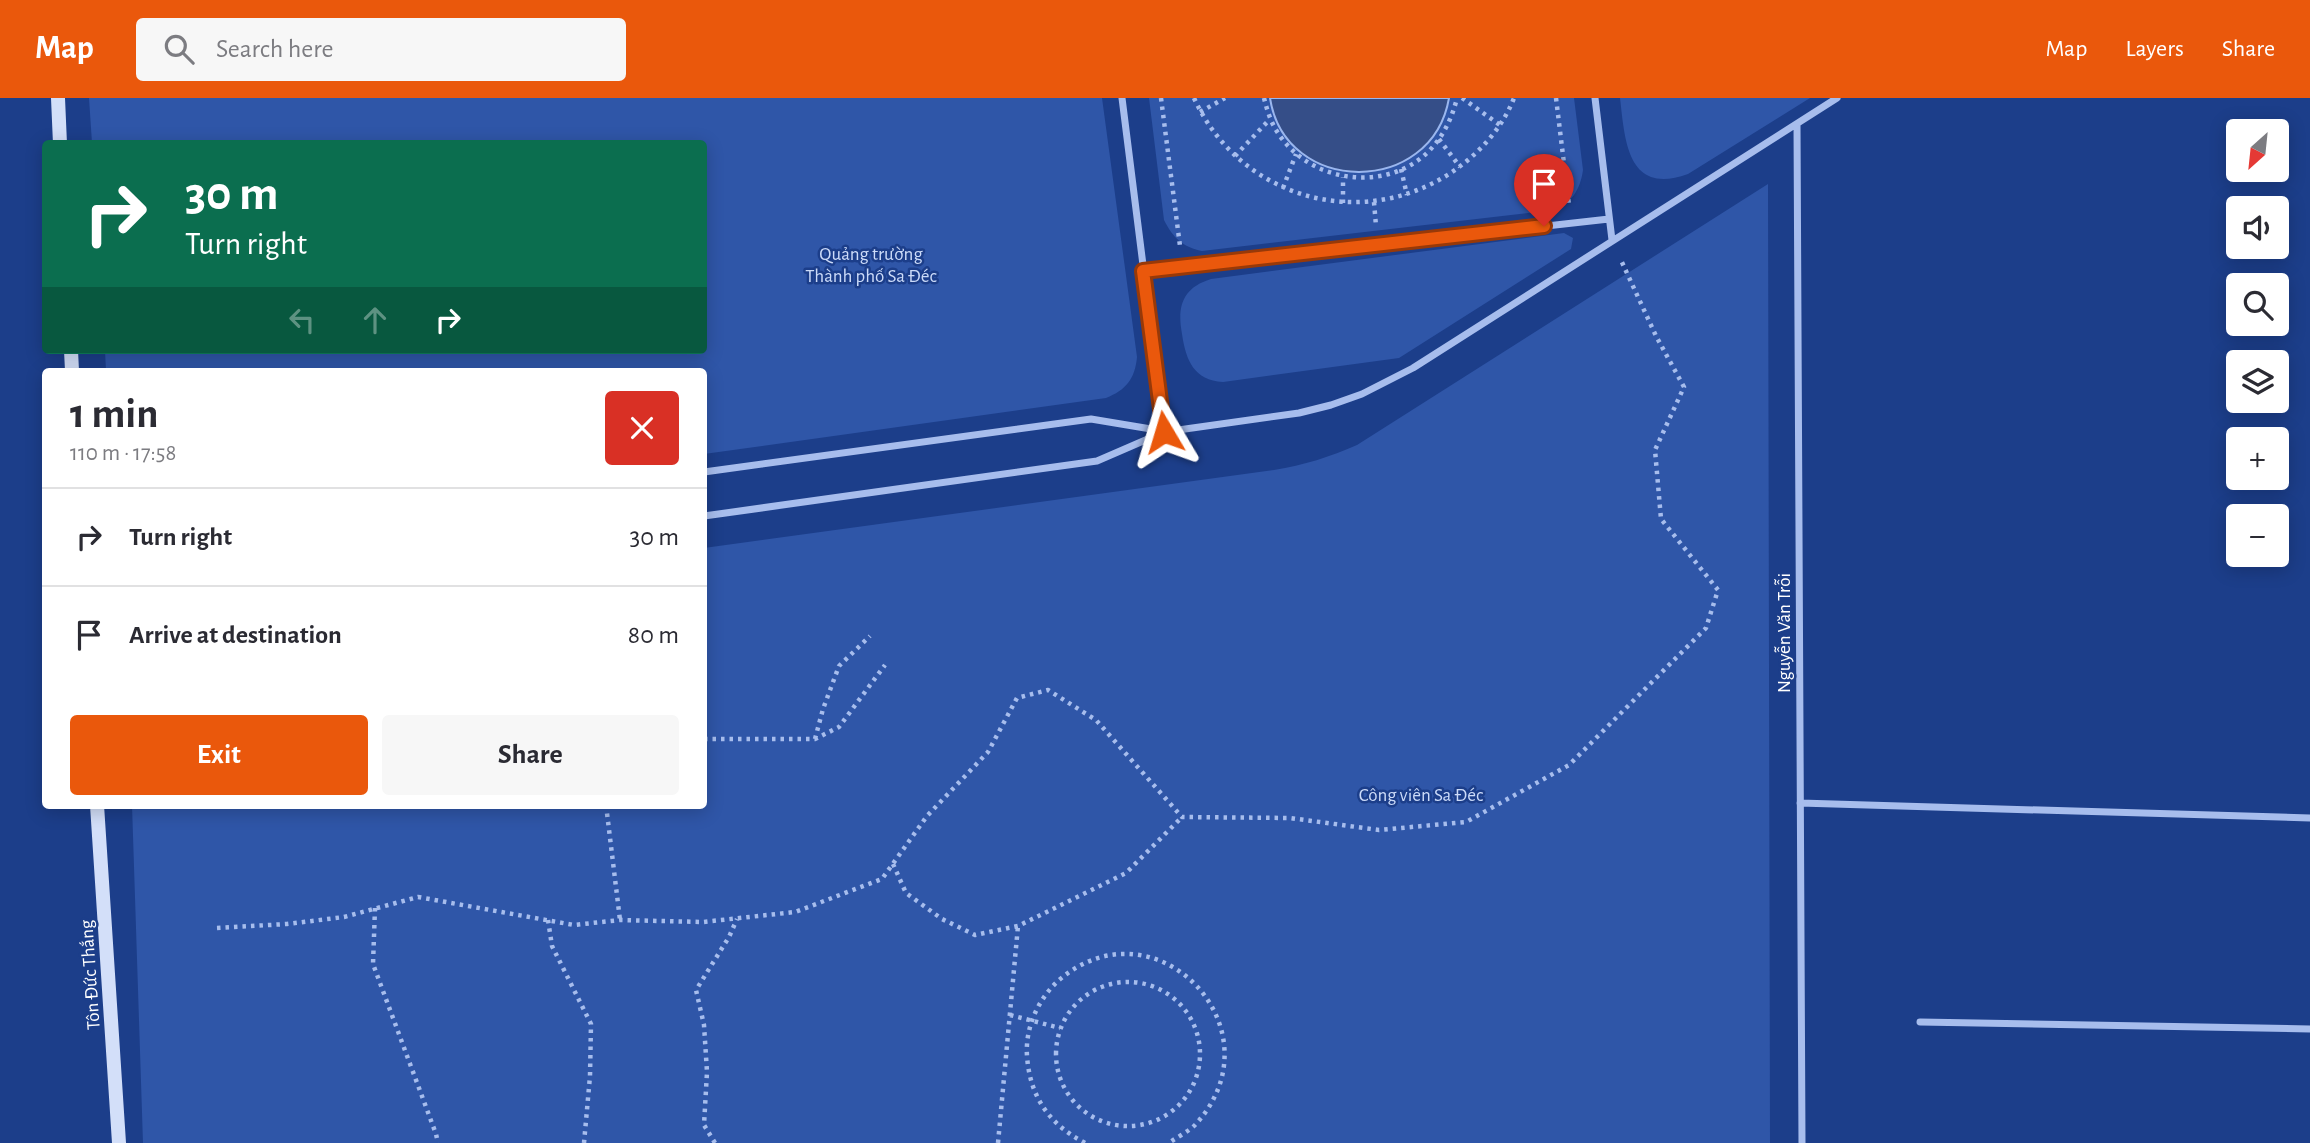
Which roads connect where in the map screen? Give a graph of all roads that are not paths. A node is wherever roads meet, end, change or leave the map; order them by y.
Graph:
1 (58, 98) edge
2 (1122, 98) edge
3 (1595, 98) edge
4 (1837, 98) edge
5 (1797, 124) junction
6 (60, 140) edge
7 (1609, 219) junction
8 (1612, 240) junction
9 (1143, 271) junction
10 (1164, 432) junction
11 (707, 472) edge
12 (707, 516) edge
13 (1800, 803) junction
14 (97, 809) edge
15 (2310, 818) edge
16 (1920, 1022) dead end
17 (2310, 1029) edge
18 (119, 1143) edge
19 (1802, 1143) edge

1 - 6 street
2 - 9 street
3 - 7 street
4 - 5 street
5 - 8 street
5 - 13 street, Nguyễn Văn Trỗi
7 - 8 street
7 - 9 street
8 - 10 street
9 - 10 street
10 - 11 street
10 - 12 street
13 - 15 street
13 - 19 street, Nguyễn Văn Trỗi
14 - 18 street, Tôn Đức Thắng
16 - 17 street

